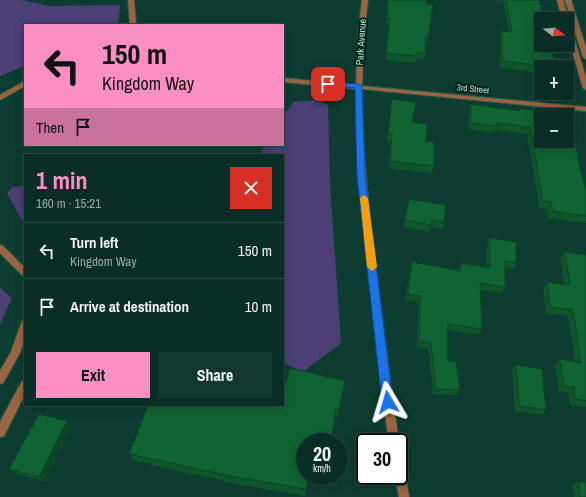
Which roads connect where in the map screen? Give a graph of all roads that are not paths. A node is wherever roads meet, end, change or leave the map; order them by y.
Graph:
1 (131, 0) edge
2 (365, 0) edge
3 (560, 0) edge
4 (568, 0) edge
5 (564, 12) edge
6 (133, 24) edge
7 (574, 48) edge
8 (586, 57) edge
9 (284, 80) edge
10 (24, 84) edge
11 (358, 86) junction
12 (586, 88) edge
13 (0, 98) edge
14 (586, 109) edge
15 (0, 248) edge
16 (24, 272) edge
17 (24, 327) edge
18 (0, 380) edge
19 (24, 386) edge
20 (0, 432) edge
21 (393, 433) edge
22 (402, 485) edge
23 (404, 497) edge

1 - 6 street
2 - 11 street, Park Avenue
3 - 5 street
4 - 8 street
7 - 12 street
9 - 11 street, 3rd Street
10 - 13 street
11 - 14 street, 3rd Street
11 - 21 street, Park Avenue
15 - 16 street
17 - 18 street
19 - 20 street
22 - 23 street

